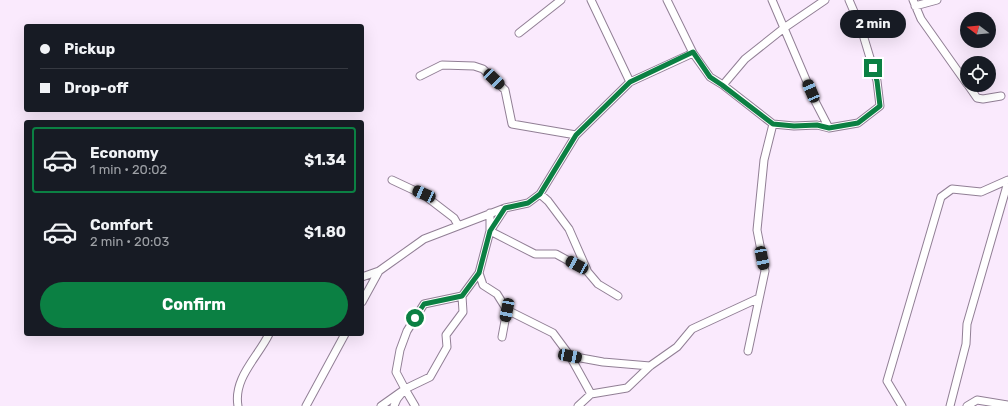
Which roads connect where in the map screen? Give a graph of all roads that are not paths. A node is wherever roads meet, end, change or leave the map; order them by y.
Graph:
1 (561, 0) edge
2 (591, 0) edge
3 (667, 0) edge
4 (772, 0) edge
5 (825, 0) edge
6 (849, 0) edge
7 (937, 0) edge
8 (914, 3) edge
9 (784, 28) junction
10 (519, 33) dead end
11 (693, 52) junction
12 (960, 74) edge
13 (420, 76) dead end
14 (630, 82) junction
15 (722, 85) junction
16 (973, 92) edge
17 (1001, 96) dead end
18 (773, 124) junction
19 (829, 128) junction
20 (576, 135) junction
21 (392, 180) dead end
22 (1008, 181) edge
23 (540, 194) junction
24 (505, 208) junction
25 (490, 213) junction
26 (458, 226) junction
27 (490, 231) junction
28 (587, 270) junction
29 (379, 271) junction
30 (479, 273) junction
31 (364, 276) edge
32 (462, 296) junction
33 (618, 296) dead end
34 (364, 298) edge
35 (759, 298) junction
36 (507, 310) junction
37 (268, 336) edge
38 (344, 336) edge
39 (502, 337) dead end
40 (748, 352) dead end
41 (570, 356) junction
42 (650, 366) junction
43 (405, 389) junction
44 (591, 394) junction
45 (1008, 405) edge
46 (238, 406) edge
47 (306, 406) edge
48 (381, 406) edge
49 (394, 406) edge
50 (415, 406) edge
51 (578, 406) edge
52 (902, 406) edge
53 (950, 406) edge
54 (967, 406) edge

1 - 10 street
2 - 14 street
3 - 11 street
4 - 9 street
5 - 9 street
6 - 19 street
7 - 8 street
8 - 12 street
9 - 15 street
9 - 19 street
11 - 14 street
11 - 15 street
13 - 20 street
14 - 20 street
15 - 18 street
16 - 17 street
18 - 19 street
18 - 35 street
20 - 23 street
21 - 26 street
22 - 52 street
22 - 53 street
23 - 24 street
23 - 28 street
24 - 25 street
24 - 27 street
25 - 26 street
25 - 27 street
26 - 29 street
27 - 28 street
27 - 30 street
28 - 33 street
29 - 31 street
29 - 34 street
30 - 32 street
30 - 36 street
32 - 43 street
32 - 43 street
35 - 40 street
35 - 42 street
36 - 39 street
36 - 41 street
37 - 46 street
38 - 47 street
41 - 42 street
41 - 44 street
42 - 44 street
43 - 48 street
43 - 49 street
43 - 50 street
44 - 51 street
45 - 54 street

